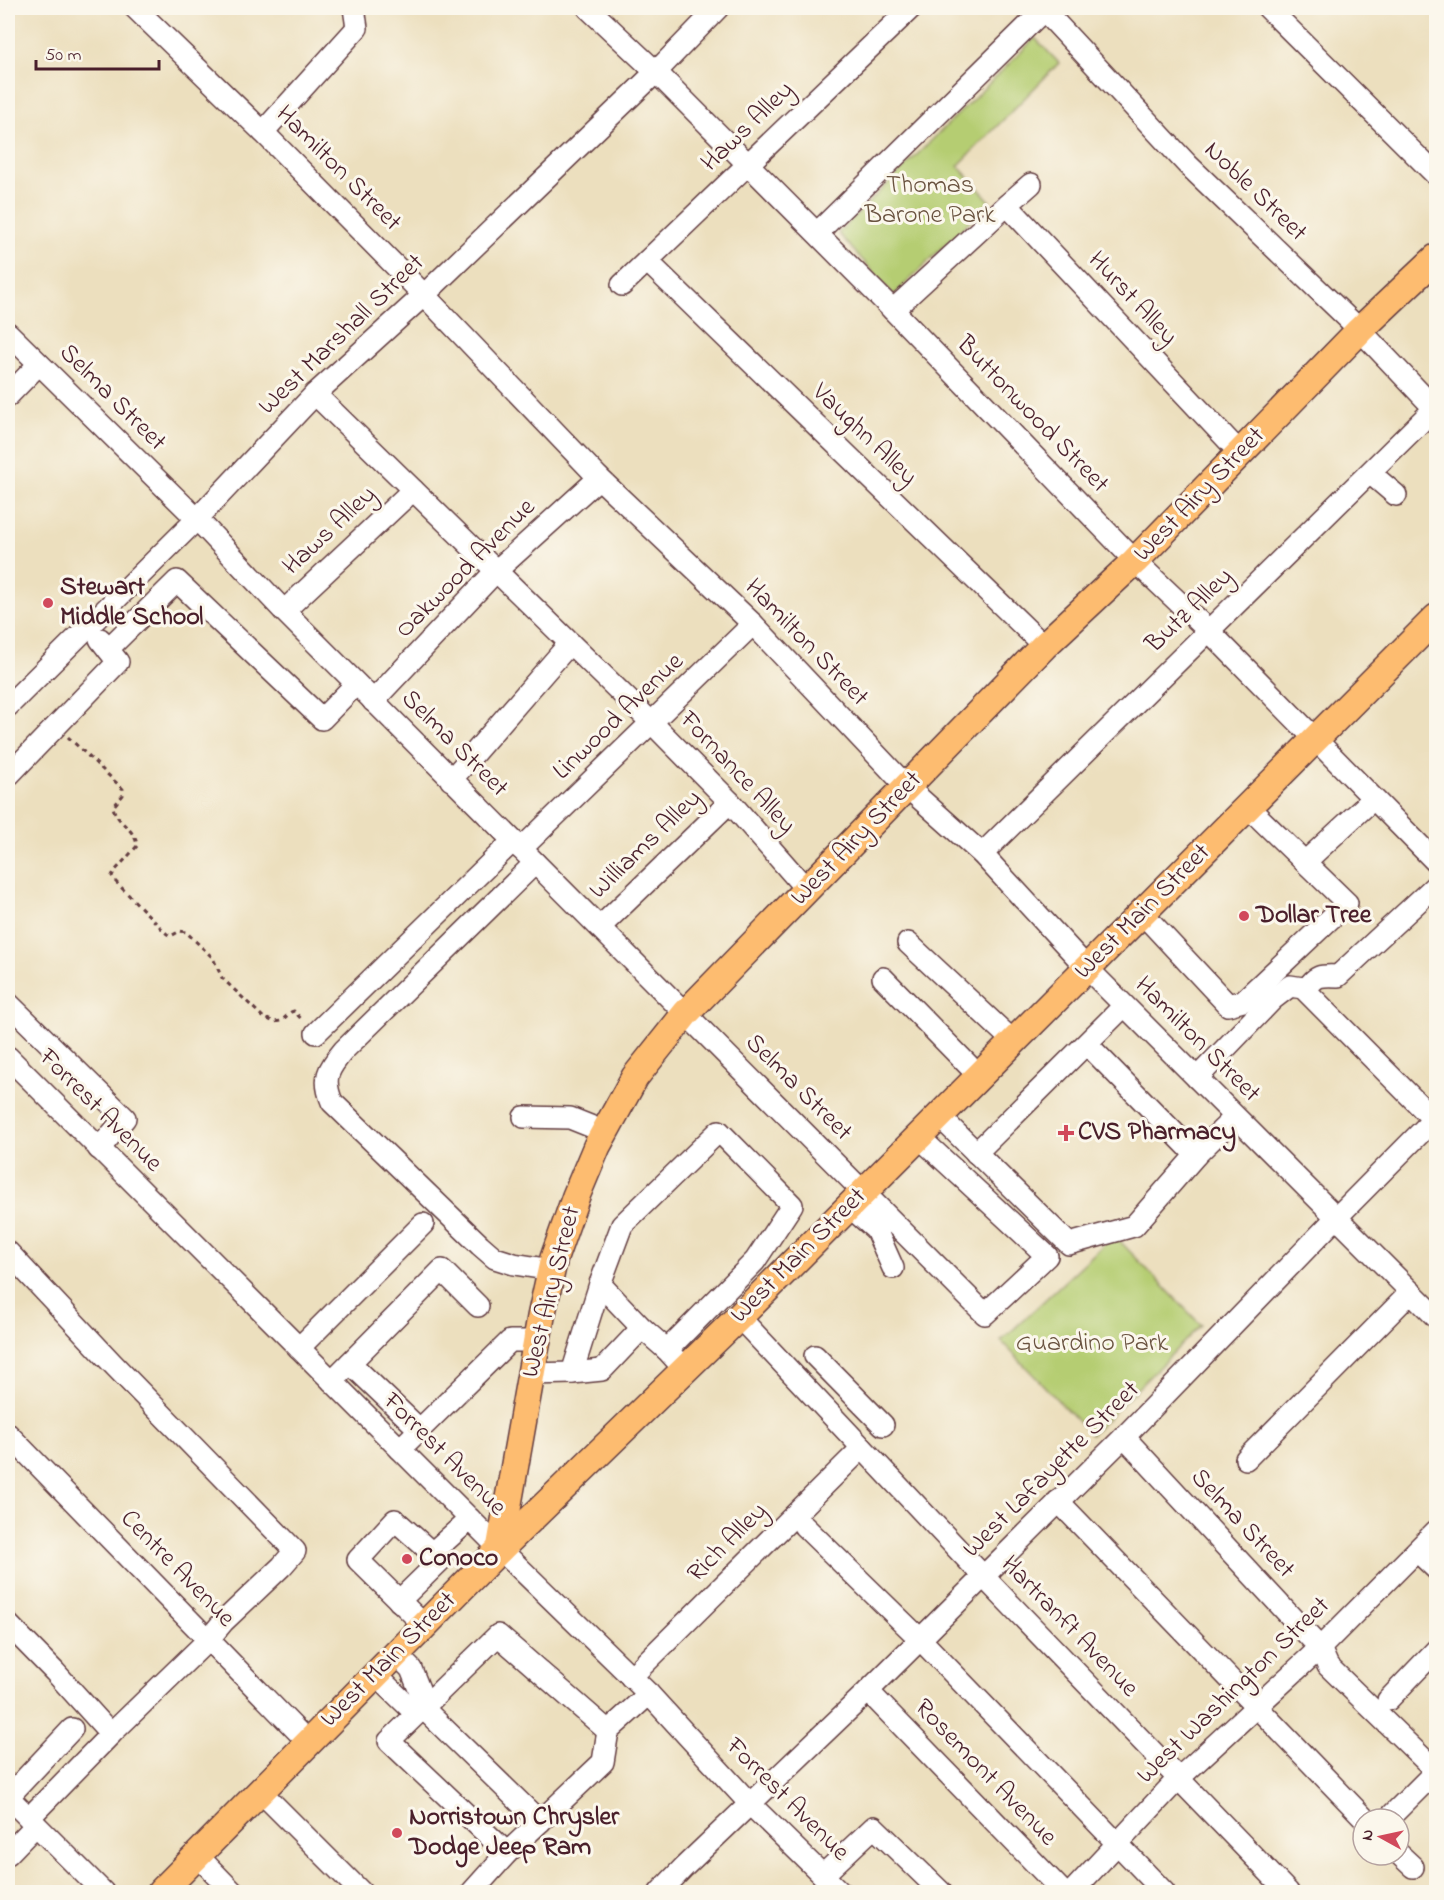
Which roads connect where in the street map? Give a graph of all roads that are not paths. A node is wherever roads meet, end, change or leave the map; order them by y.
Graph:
1 (135, 8) edge
2 (354, 8) edge
3 (588, 8) edge
4 (718, 8) edge
5 (911, 8) edge
6 (1268, 8) edge
7 (1043, 9) edge
8 (656, 72) junction
9 (263, 132) junction
10 (748, 164) junction
11 (1437, 175) edge
12 (1031, 184) dead end
13 (1007, 205) junction
14 (817, 233) junction
15 (1437, 258) edge
16 (647, 261) junction
17 (622, 285) dead end
18 (424, 295) junction
19 (893, 310) junction
20 (1360, 330) junction
21 (8, 333) edge
22 (39, 363) junction
23 (315, 394) junction
24 (8, 396) edge
25 (1436, 408) edge
26 (1241, 454) junction
27 (1370, 473) junction
28 (599, 478) junction
29 (413, 490) junction
30 (1396, 495) dead end
31 (197, 519) junction
32 (1136, 561) junction
33 (496, 571) junction
34 (284, 611) junction
35 (1437, 618) edge
36 (753, 624) junction
37 (90, 625) junction
38 (1209, 631) junction
39 (570, 643) junction
40 (1044, 646) junction
41 (108, 649) junction
42 (356, 684) junction
43 (373, 701) junction
44 (8, 706) edge
45 (652, 723) junction
46 (1315, 740) junction
47 (8, 776) edge
48 (451, 780) junction
49 (907, 787) junction
50 (1373, 799) junction
51 (730, 802) junction
52 (1248, 807) junction
53 (523, 851) junction
54 (982, 854) junction
55 (1305, 862) junction
56 (1437, 862) edge
57 (1437, 885) edge
58 (807, 890) junction
59 (1142, 914) junction
60 (600, 927) junction
61 (908, 943) dead end
62 (1087, 968) junction
63 (883, 978) dead end
64 (1306, 990) junction
65 (8, 1003) edge
66 (1124, 1006) junction
67 (686, 1013) junction
68 (316, 1034) road end
69 (1014, 1041) junction
70 (1087, 1044) junction
71 (8, 1057) edge
72 (979, 1076) junction
73 (1197, 1078) junction
74 (939, 1116) junction
75 (524, 1117) dead end
76 (1235, 1117) junction
77 (1435, 1118) edge
78 (605, 1132) junction
79 (919, 1137) junction
80 (99, 1149) junction
81 (976, 1153) junction
82 (1196, 1155) junction
83 (856, 1199) junction
84 (1336, 1218) junction
85 (423, 1224) dead end
86 (8, 1252) edge
87 (893, 1268) dead end
88 (552, 1270) junction
89 (600, 1284) junction
90 (1411, 1292) junction
91 (478, 1306) dead end
92 (739, 1317) junction
93 (1437, 1317) edge
94 (642, 1328) junction
95 (536, 1341) junction
96 (299, 1348) junction
97 (815, 1356) dead end
98 (676, 1360) junction
99 (350, 1363) junction
100 (572, 1372) junction
101 (530, 1374) junction
102 (837, 1378) junction
103 (332, 1381) junction
104 (816, 1399) junction
105 (883, 1425) dead end
106 (419, 1429) junction
107 (8, 1434) edge
108 (1124, 1437) junction
109 (862, 1448) junction
110 (400, 1449) junction
111 (1246, 1459) dead end
112 (1058, 1502) junction
113 (470, 1519) junction
114 (804, 1526) dead end
115 (1437, 1531) edge
116 (500, 1549) junction
117 (1417, 1551) junction
118 (437, 1557) junction
119 (1437, 1569) edge
120 (983, 1576) junction
121 (466, 1583) junction
122 (399, 1601) junction
123 (8, 1624) edge
124 (424, 1625) junction
125 (920, 1639) junction
126 (208, 1640) junction
127 (1320, 1648) junction
128 (1437, 1650) edge
129 (396, 1654) junction
130 (376, 1675) junction
131 (631, 1677) junction
132 (868, 1691) junction
133 (649, 1694) junction
134 (1388, 1700) dead end
135 (1256, 1707) junction
136 (423, 1708) junction
137 (72, 1729) dead end
138 (608, 1731) junction
139 (111, 1734) junction
140 (308, 1742) junction
141 (1436, 1771) edge
142 (1178, 1779) junction
143 (260, 1791) junction
144 (8, 1797) edge
145 (751, 1805) junction
146 (1353, 1807) edge
147 (1400, 1807) edge
148 (540, 1821) junction
149 (32, 1822) junction
150 (1118, 1844) junction
151 (507, 1853) junction
152 (8, 1854) edge
153 (198, 1855) junction
154 (823, 1875) junction
155 (103, 1893) edge
156 (161, 1893) edge
157 (233, 1893) edge
158 (361, 1893) edge
159 (472, 1893) edge
160 (660, 1893) edge
161 (840, 1893) edge
162 (941, 1893) edge
163 (1062, 1893) edge
164 (1072, 1893) edge
165 (1164, 1893) edge
166 (1288, 1893) edge

1 - 9 street, Hamilton Street
2 - 9 street
3 - 8 street, Buttonwood Street
4 - 8 street, West Marshall Street
5 - 10 street, Haws Alley
6 - 11 street
7 - 14 street
7 - 20 street, Noble Street
8 - 10 street, Buttonwood Street
8 - 18 street, West Marshall Street
9 - 18 street, Hamilton Street
10 - 14 street, Buttonwood Street
10 - 16 street, Haws Alley
12 - 13 street
13 - 19 street
13 - 26 street, Hurst Alley
14 - 19 street, Buttonwood Street
15 - 20 main road, West Airy Street
16 - 17 street, Haws Alley
16 - 40 street, Vaughn Alley
18 - 23 street, West Marshall Street
18 - 28 street, Hamilton Street
19 - 32 street, Buttonwood Street
20 - 25 street, Noble Street
20 - 26 main road, West Airy Street
21 - 22 street, Selma Street
22 - 24 street
22 - 31 street, Selma Street
23 - 29 street, Fornance Alley
23 - 31 street, West Marshall Street
25 - 27 street, Butz Alley
26 - 32 main road, West Airy Street
27 - 30 street
27 - 38 street, Butz Alley
28 - 33 street, Oakwood Avenue
28 - 36 street, Hamilton Street
29 - 33 street, Fornance Alley
29 - 34 street, Haws Alley
31 - 34 street, Selma Street
31 - 37 street, West Marshall Street
32 - 38 street, Buttonwood Street
32 - 40 main road, West Airy Street
33 - 39 street, Fornance Alley
33 - 43 street, Oakwood Avenue
34 - 42 street, Selma Street
35 - 46 main road, West Main Street
36 - 45 street, Linwood Avenue
36 - 49 street, Hamilton Street
37 - 41 street
37 - 44 street, West Marshall Street
38 - 46 street, Buttonwood Street
38 - 54 street, Butz Alley
39 - 45 street, Fornance Alley
39 - 48 street
40 - 49 main road, West Airy Street
41 - 42 street
41 - 47 street
42 - 43 street, Selma Street
43 - 48 street, Selma Street
45 - 51 street, Fornance Alley
45 - 53 street, Linwood Avenue
46 - 50 street, Buttonwood Street
46 - 52 main road, West Main Street
48 - 53 street, Selma Street
49 - 54 street, Hamilton Street
49 - 58 main road, West Airy Street
50 - 55 street
50 - 56 street, Buttonwood Street
51 - 58 street, Fornance Alley
51 - 60 street, Williams Alley
52 - 55 street
52 - 59 main road, West Main Street
53 - 60 street, Selma Street
53 - 68 street
53 - 88 street
54 - 62 street, Hamilton Street
55 - 59 street
57 - 64 street
58 - 67 main road, West Airy Street
59 - 62 main road, West Main Street
60 - 67 street, Selma Street
61 - 69 street
62 - 66 street, Hamilton Street
62 - 69 main road, West Main Street
63 - 72 street
64 - 73 street
64 - 77 street
65 - 80 street
66 - 70 street
66 - 73 street, Hamilton Street
67 - 78 main road, West Airy Street
67 - 83 street, Selma Street
69 - 72 main road, West Main Street
70 - 81 street
70 - 82 street
71 - 80 street, Forrest Avenue
72 - 74 main road, West Main Street
73 - 76 street, Hamilton Street
74 - 79 main road, West Main Street
74 - 81 street
75 - 78 street
76 - 82 street
76 - 84 street, Hamilton Street
77 - 84 street, West Lafayette Street
78 - 88 main road, West Airy Street
79 - 83 main road, West Main Street
79 - 83 street
80 - 96 street, Forrest Avenue
81 - 82 street
83 - 87 street
83 - 92 main road, West Main Street
84 - 90 street, Hamilton Street
84 - 108 street, West Lafayette Street
85 - 96 street
86 - 126 street
88 - 95 main road, West Airy Street
89 - 94 street
89 - 98 street
89 - 100 street
90 - 93 street, Hamilton Street
90 - 111 street
91 - 99 street
92 - 98 main road, West Main Street
92 - 104 street, Hartranft Avenue
94 - 98 street
94 - 100 street
95 - 101 main road, West Airy Street
95 - 106 street
96 - 103 street, Forrest Avenue
97 - 102 street
98 - 116 main road, West Main Street
99 - 103 street
99 - 106 street
100 - 101 street
101 - 116 main road, West Airy Street
102 - 104 street
102 - 105 street
103 - 110 street, Forrest Avenue
104 - 109 street, Hartranft Avenue
106 - 110 street
107 - 126 street, Centre Avenue
108 - 112 street, West Lafayette Street
108 - 127 street, Selma Street
109 - 120 street, Hartranft Avenue
109 - 131 street, Rich Alley
110 - 113 street, Forrest Avenue
112 - 120 street, West Lafayette Street
112 - 135 street
113 - 116 street, Forrest Avenue
113 - 118 street
114 - 125 street
115 - 117 street, West Washington Street
116 - 121 main road, West Main Street
116 - 131 street, Forrest Avenue
117 - 119 street
117 - 127 street, West Washington Street
118 - 121 street
118 - 122 street
118 - 122 street
120 - 125 street, West Lafayette Street
120 - 142 street, Hartranft Avenue
121 - 124 main road, West Main Street
122 - 124 street
123 - 139 street
124 - 129 main road, West Main Street
125 - 132 street, West Lafayette Street
125 - 150 street
126 - 139 street
126 - 140 street, Centre Avenue
127 - 135 street, West Washington Street
127 - 141 street, Selma Street
128 - 134 street
129 - 130 main road, West Main Street
129 - 136 street
130 - 136 street
130 - 140 main road, West Main Street
131 - 133 street, Forrest Avenue
132 - 145 street, West Lafayette Street
132 - 163 street, Rosemont Avenue
133 - 138 street
133 - 145 street, Forrest Avenue
135 - 142 street, West Washington Street
135 - 146 street
136 - 138 street
136 - 148 street
136 - 151 street
137 - 144 street
138 - 148 street
139 - 149 street
140 - 143 main road, West Main Street
141 - 147 street
142 - 150 street, West Washington Street
142 - 166 street, Hartranft Avenue
143 - 153 main road, West Main Street
143 - 158 street
144 - 149 street
145 - 154 street, Forrest Avenue
145 - 160 street, West Lafayette Street
148 - 151 street
149 - 152 street
149 - 155 street
150 - 164 street, West Washington Street
150 - 165 street
151 - 159 street
153 - 156 main road, West Main Street
153 - 157 street
154 - 161 street, Forrest Avenue
154 - 162 street

